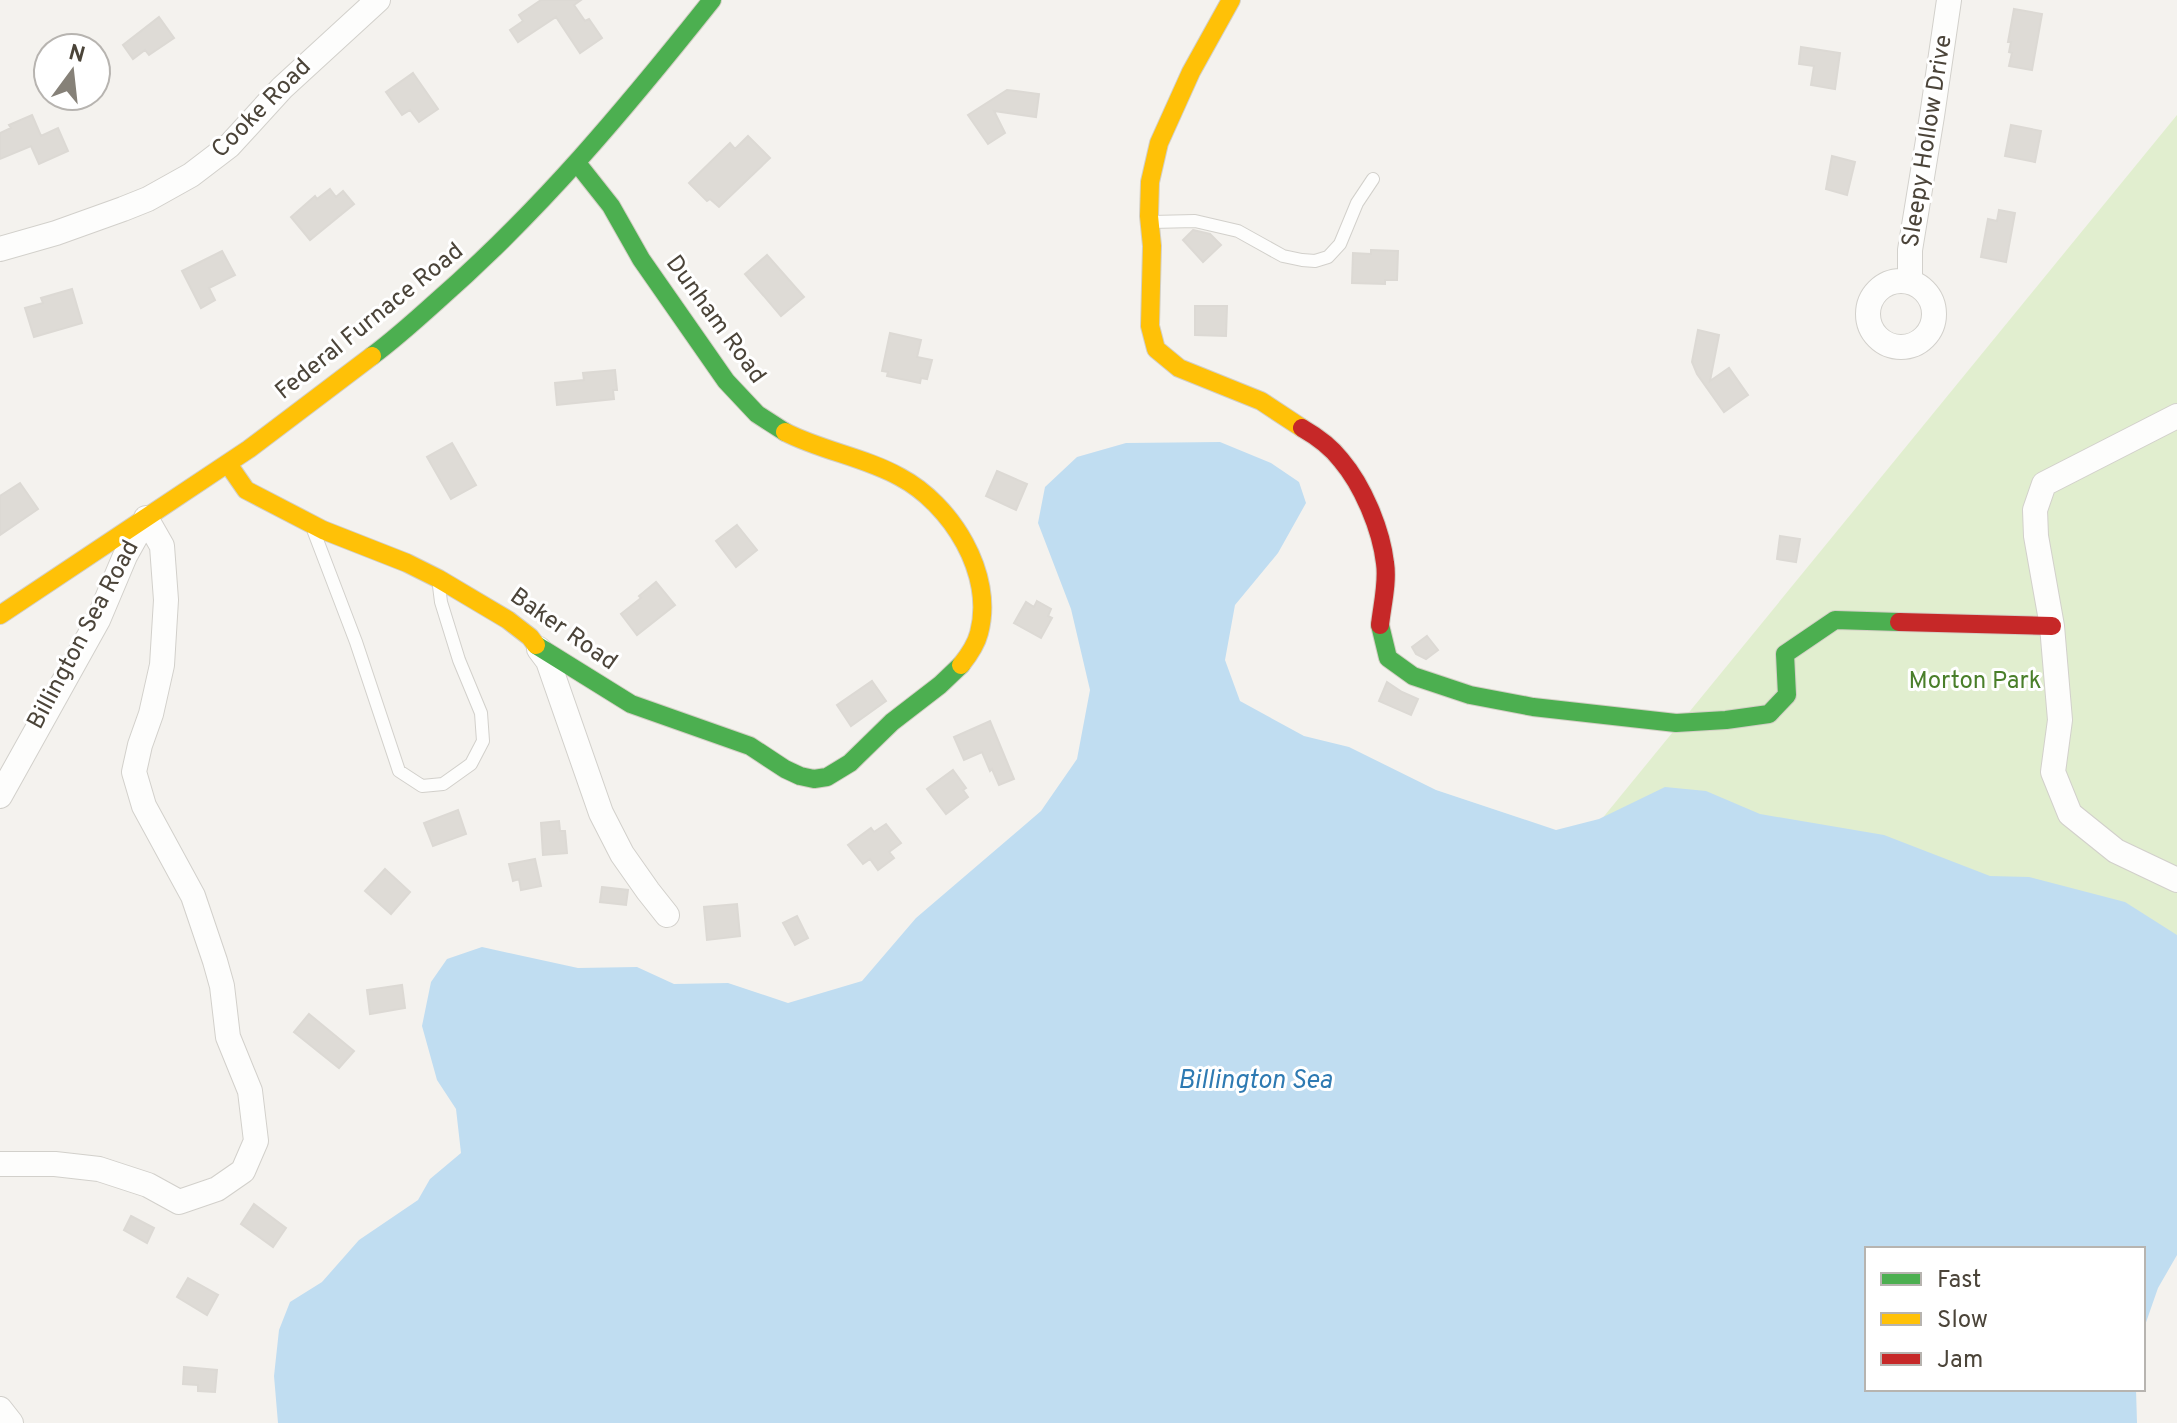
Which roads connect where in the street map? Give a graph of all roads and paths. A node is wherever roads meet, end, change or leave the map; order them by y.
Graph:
1 (378, 0) edge
2 (712, 0) edge
3 (1231, 0) edge
4 (1949, 0) edge
5 (577, 163) junction
6 (1373, 179) dead end
7 (1149, 222) junction
8 (0, 249) edge
9 (1910, 282) dead end
10 (2177, 416) edge
11 (228, 464) junction
12 (146, 518) junction
13 (311, 524) junction
14 (439, 579) junction
15 (0, 615) edge
16 (2052, 626) junction
17 (537, 646) junction
18 (876, 736) joint
19 (0, 796) edge
20 (2177, 880) edge
21 (667, 915) dead end
22 (0, 1164) edge
23 (0, 1409) edge
24 (11, 1423) edge

1 - 8 street, Cooke Road
2 - 5 street, Federal Furnace Road
3 - 7 street
4 - 9 street, Sleepy Hollow Drive
5 - 11 street, Federal Furnace Road
5 - 18 street, Dunham Road
6 - 7 lane
7 - 16 street
10 - 16 street
11 - 12 street, Federal Furnace Road
11 - 13 street, Baker Road
12 - 15 street, Federal Furnace Road
12 - 19 street, Billington Sea Road
12 - 22 street
13 - 14 street, Baker Road
13 - 14 lane
14 - 17 street, Baker Road
16 - 20 street
17 - 18 street, Baker Road
17 - 21 street
23 - 24 street

